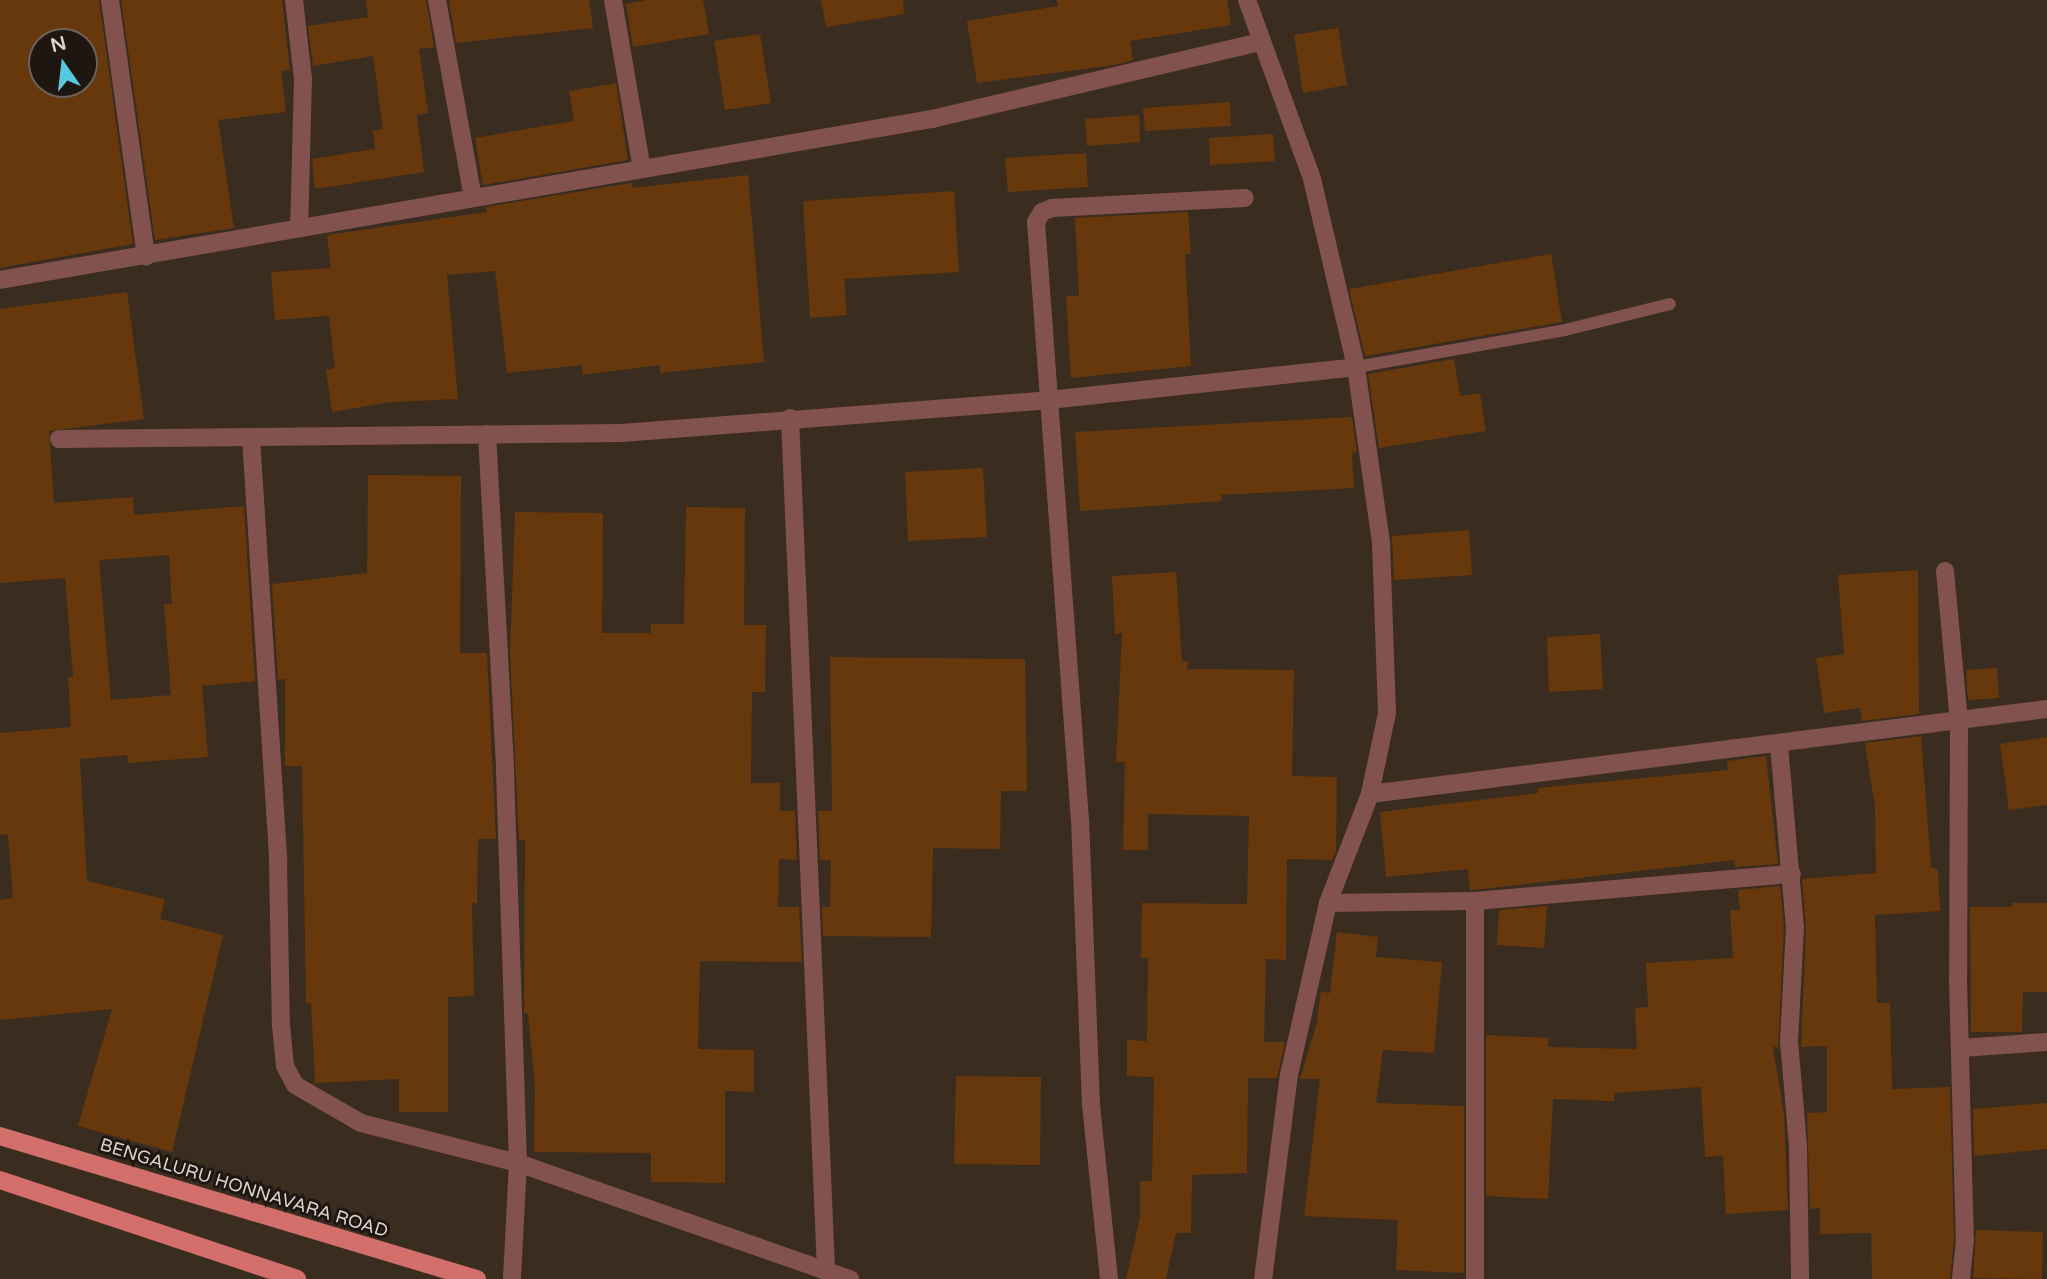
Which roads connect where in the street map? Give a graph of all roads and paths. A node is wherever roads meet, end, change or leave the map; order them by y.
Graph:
1 (110, 0) edge
2 (294, 0) edge
3 (437, 0) edge
4 (613, 0) edge
5 (1247, 0) edge
6 (1260, 42) junction
7 (642, 169) junction
8 (473, 198) junction
9 (1245, 198) dead end
10 (299, 228) junction
11 (146, 256) junction
12 (0, 280) edge
13 (1670, 304) dead end
14 (1356, 367) junction
15 (1049, 400) junction
16 (790, 418) junction
17 (487, 434) junction
18 (251, 438) junction
19 (59, 439) dead end
20 (1945, 571) dead end
21 (2047, 709) edge
22 (1959, 722) junction
23 (1779, 746) junction
24 (1370, 794) junction
25 (1792, 874) junction
26 (1475, 901) junction
27 (1328, 903) junction
28 (2047, 1042) edge
29 (1961, 1048) junction
30 (0, 1136) edge
31 (518, 1163) junction
32 (0, 1180) edge
33 (826, 1270) junction
34 (270, 1275) edge
35 (297, 1279) edge
36 (477, 1279) edge
37 (512, 1279) edge
38 (850, 1279) edge
39 (1110, 1279) edge
40 (1264, 1279) edge
41 (1475, 1279) edge
42 (1800, 1279) edge
43 (1961, 1279) edge

1 - 11 street
2 - 10 street
3 - 8 street
4 - 7 street
5 - 6 street
6 - 7 street
6 - 14 street
7 - 8 street
8 - 10 street
9 - 15 street
10 - 11 street
11 - 12 street
13 - 14 lane
14 - 15 street
14 - 24 street
15 - 16 street
15 - 39 street
16 - 17 street
16 - 33 street
17 - 18 street
17 - 31 street
18 - 19 street
18 - 31 street
20 - 22 street
21 - 22 street
22 - 23 street
22 - 29 street
23 - 24 street
23 - 25 street
24 - 27 street
25 - 26 street
25 - 42 street
26 - 27 street
26 - 41 street
27 - 40 street
28 - 29 street
29 - 43 street
30 - 36 main road, BENGALURU HONNAVARA ROAD
31 - 33 street
31 - 37 street
32 - 34 main road
33 - 38 street
34 - 35 main road

